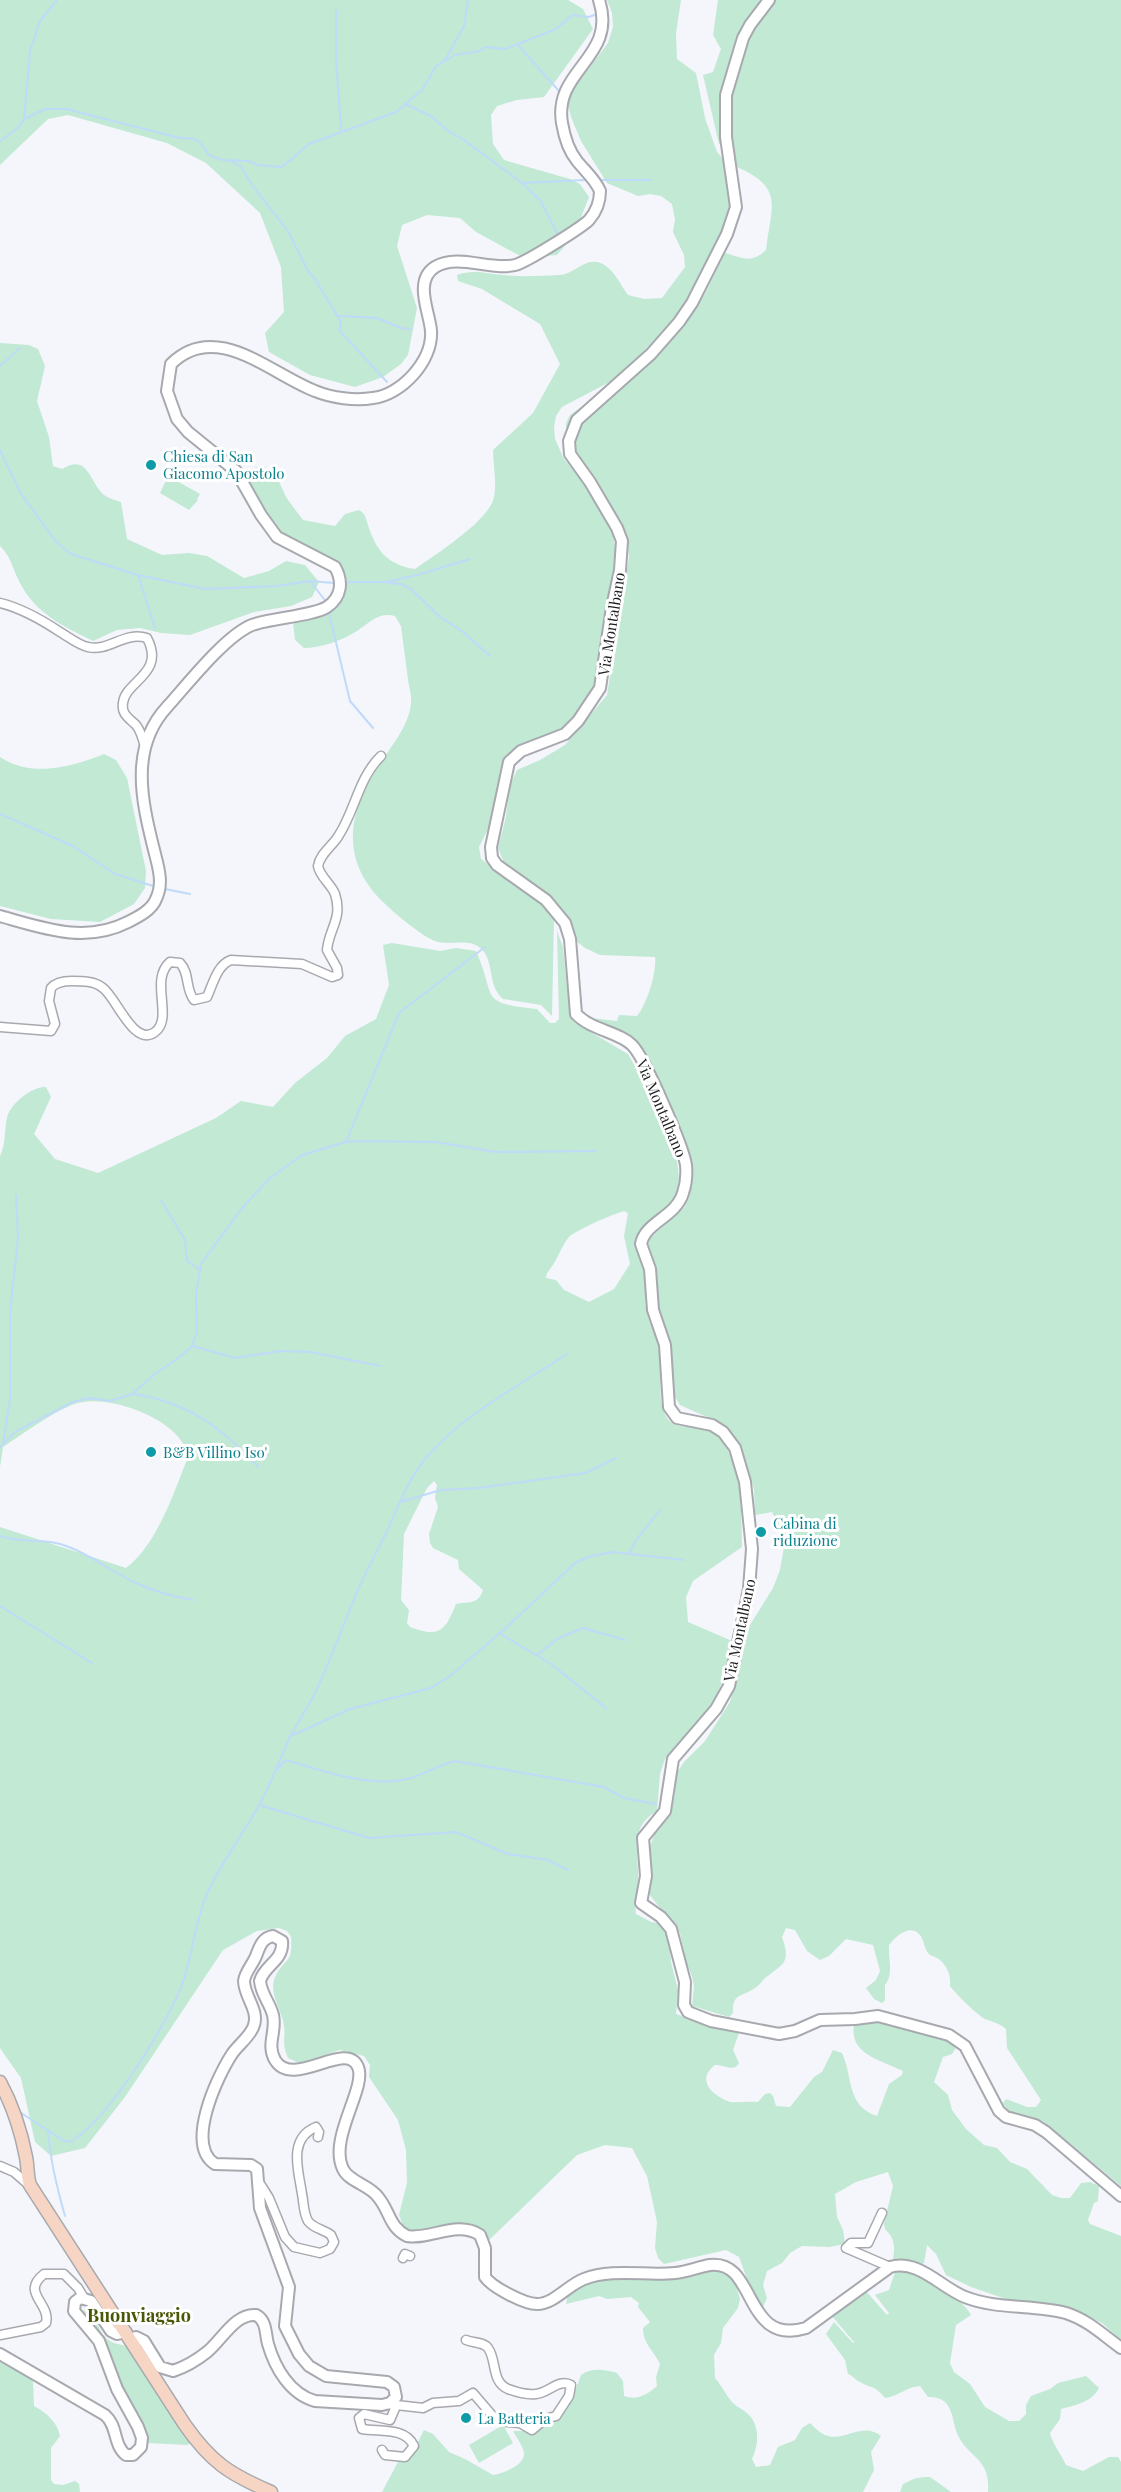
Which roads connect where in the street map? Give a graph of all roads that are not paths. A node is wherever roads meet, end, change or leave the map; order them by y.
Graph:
1 (599, 0) edge
2 (769, 0) edge
3 (0, 603) edge
4 (145, 748) junction
5 (381, 756) dead end
6 (0, 916) edge
7 (0, 1027) edge
8 (0, 2082) edge
9 (318, 2137) dead end
10 (0, 2166) edge
11 (259, 2182) junction
12 (30, 2185) junction
13 (1121, 2196) edge
14 (882, 2213) dead end
15 (890, 2266) junction
16 (84, 2298) junction
17 (0, 2335) edge
18 (128, 2335) junction
19 (466, 2340) dead end
20 (1121, 2348) edge
21 (0, 2354) edge
22 (392, 2405) junction
23 (382, 2450) dead end
24 (271, 2492) edge

1 - 4 street
2 - 13 street, Via Montalbano
3 - 4 street
4 - 6 street
5 - 7 street
8 - 12 main road
9 - 11 street
10 - 12 street
11 - 15 street
11 - 22 street
12 - 18 main road
14 - 15 street
15 - 20 street
16 - 17 street
16 - 18 street
16 - 21 street
18 - 22 street
18 - 24 main road
19 - 22 street
22 - 23 street

